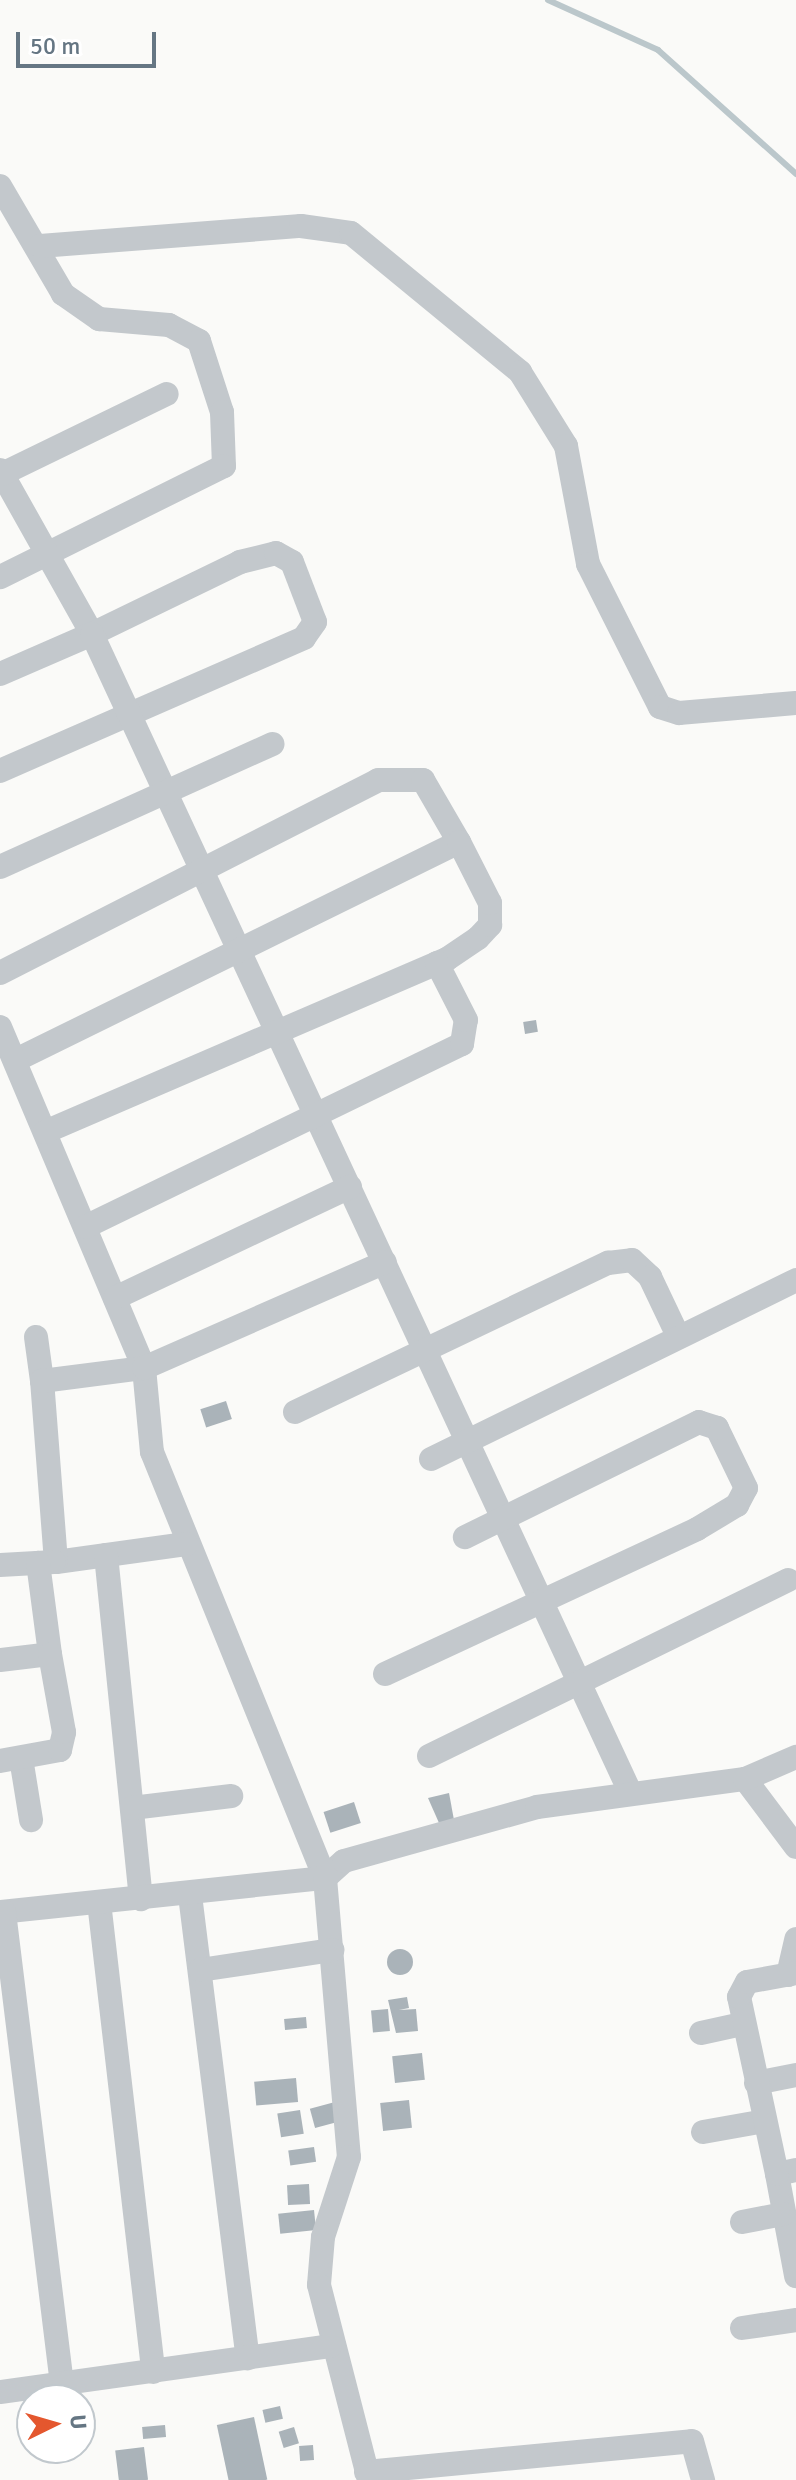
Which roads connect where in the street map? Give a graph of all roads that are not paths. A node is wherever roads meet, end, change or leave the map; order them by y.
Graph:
1 (0, 186) edge
2 (40, 246) junction
3 (167, 394) dead end
4 (1, 472) edge
5 (47, 555) junction
6 (0, 577) edge
7 (92, 634) junction
8 (0, 674) edge
9 (796, 703) edge
10 (130, 714) junction
11 (272, 744) dead end
12 (0, 771) edge
13 (166, 792) junction
14 (459, 842) junction
15 (0, 867) edge
16 (202, 870) junction
17 (240, 952) junction
18 (437, 963) junction
19 (0, 973) edge
20 (0, 1027) edge
21 (277, 1032) junction
22 (15, 1060) junction
23 (316, 1115) junction
24 (45, 1132) junction
25 (350, 1187) junction
26 (85, 1227) junction
27 (385, 1262) junction
28 (796, 1280) edge
29 (115, 1298) junction
30 (678, 1336) junction
31 (36, 1337) dead end
32 (426, 1352) junction
33 (144, 1368) junction
34 (42, 1381) junction
35 (295, 1412) dead end
36 (466, 1437) junction
37 (431, 1459) dead end
38 (502, 1514) junction
39 (465, 1537) dead end
40 (186, 1544) junction
41 (106, 1555) junction
42 (47, 1562) junction
43 (0, 1565) edge
44 (788, 1580) dead end
45 (543, 1604) junction
46 (50, 1654) junction
47 (0, 1660) edge
48 (385, 1674) dead end
49 (580, 1682) junction
50 (429, 1756) dead end
51 (796, 1757) edge
52 (11, 1760) edge
53 (745, 1779) junction
54 (631, 1794) junction
55 (231, 1796) dead end
56 (132, 1808) junction
57 (31, 1820) dead end
58 (796, 1847) edge
59 (325, 1878) junction
60 (190, 1895) junction
61 (141, 1899) junction
62 (99, 1902) junction
63 (2, 1912) edge
64 (796, 1939) edge
65 (332, 1950) junction
66 (200, 1970) junction
67 (792, 1974) edge
68 (742, 2024) junction
69 (701, 2033) dead end
70 (796, 2075) edge
71 (756, 2083) junction
72 (765, 2121) junction
73 (703, 2132) dead end
74 (787, 2172) edge
75 (783, 2214) junction
76 (742, 2222) dead end
77 (796, 2276) edge
78 (796, 2320) edge
79 (742, 2328) dead end
80 (330, 2346) junction
81 (248, 2358) junction
82 (153, 2372) junction
83 (62, 2384) joint
84 (367, 2476) edge
85 (703, 2480) edge

1 - 2 street
2 - 5 street
2 - 9 street
3 - 4 street
4 - 5 street
5 - 6 street
5 - 7 street
7 - 8 street
7 - 10 street
7 - 10 street
10 - 12 street
10 - 13 street
11 - 13 street
13 - 15 street
13 - 16 street
14 - 16 street
14 - 17 street
14 - 18 street
16 - 17 street
16 - 19 street
17 - 21 street
17 - 22 street
18 - 21 street
18 - 23 street
20 - 22 street
21 - 23 street
21 - 24 street
22 - 24 street
23 - 25 street
23 - 26 street
24 - 26 street
25 - 27 street
25 - 29 street
26 - 29 street
27 - 32 street
27 - 33 street
28 - 30 street
29 - 33 street
30 - 32 street
30 - 36 street
31 - 34 street
32 - 35 street
32 - 36 street
33 - 34 street
33 - 40 street
34 - 42 street
36 - 37 street
36 - 38 street
38 - 39 street
38 - 45 street
38 - 45 street
40 - 41 street
40 - 59 street
41 - 42 street
41 - 56 street
42 - 43 street
42 - 46 street
44 - 49 street
45 - 48 street
45 - 49 street
46 - 47 street
46 - 52 street
49 - 50 street
49 - 54 street
51 - 53 street
52 - 57 street
53 - 54 street
53 - 58 street
54 - 59 street
55 - 56 street
56 - 61 street
59 - 60 street
59 - 65 street
60 - 61 street
60 - 66 street
61 - 62 street
62 - 63 street
62 - 82 street
63 - 83 street
64 - 67 street
65 - 66 street
65 - 80 street
66 - 81 street
67 - 68 street
68 - 69 street
68 - 71 street
70 - 71 street
71 - 72 street
72 - 73 street
72 - 74 street
74 - 75 street
75 - 76 street
75 - 77 street
78 - 79 street
80 - 81 street
80 - 84 street
81 - 82 street
82 - 83 street
84 - 85 street

